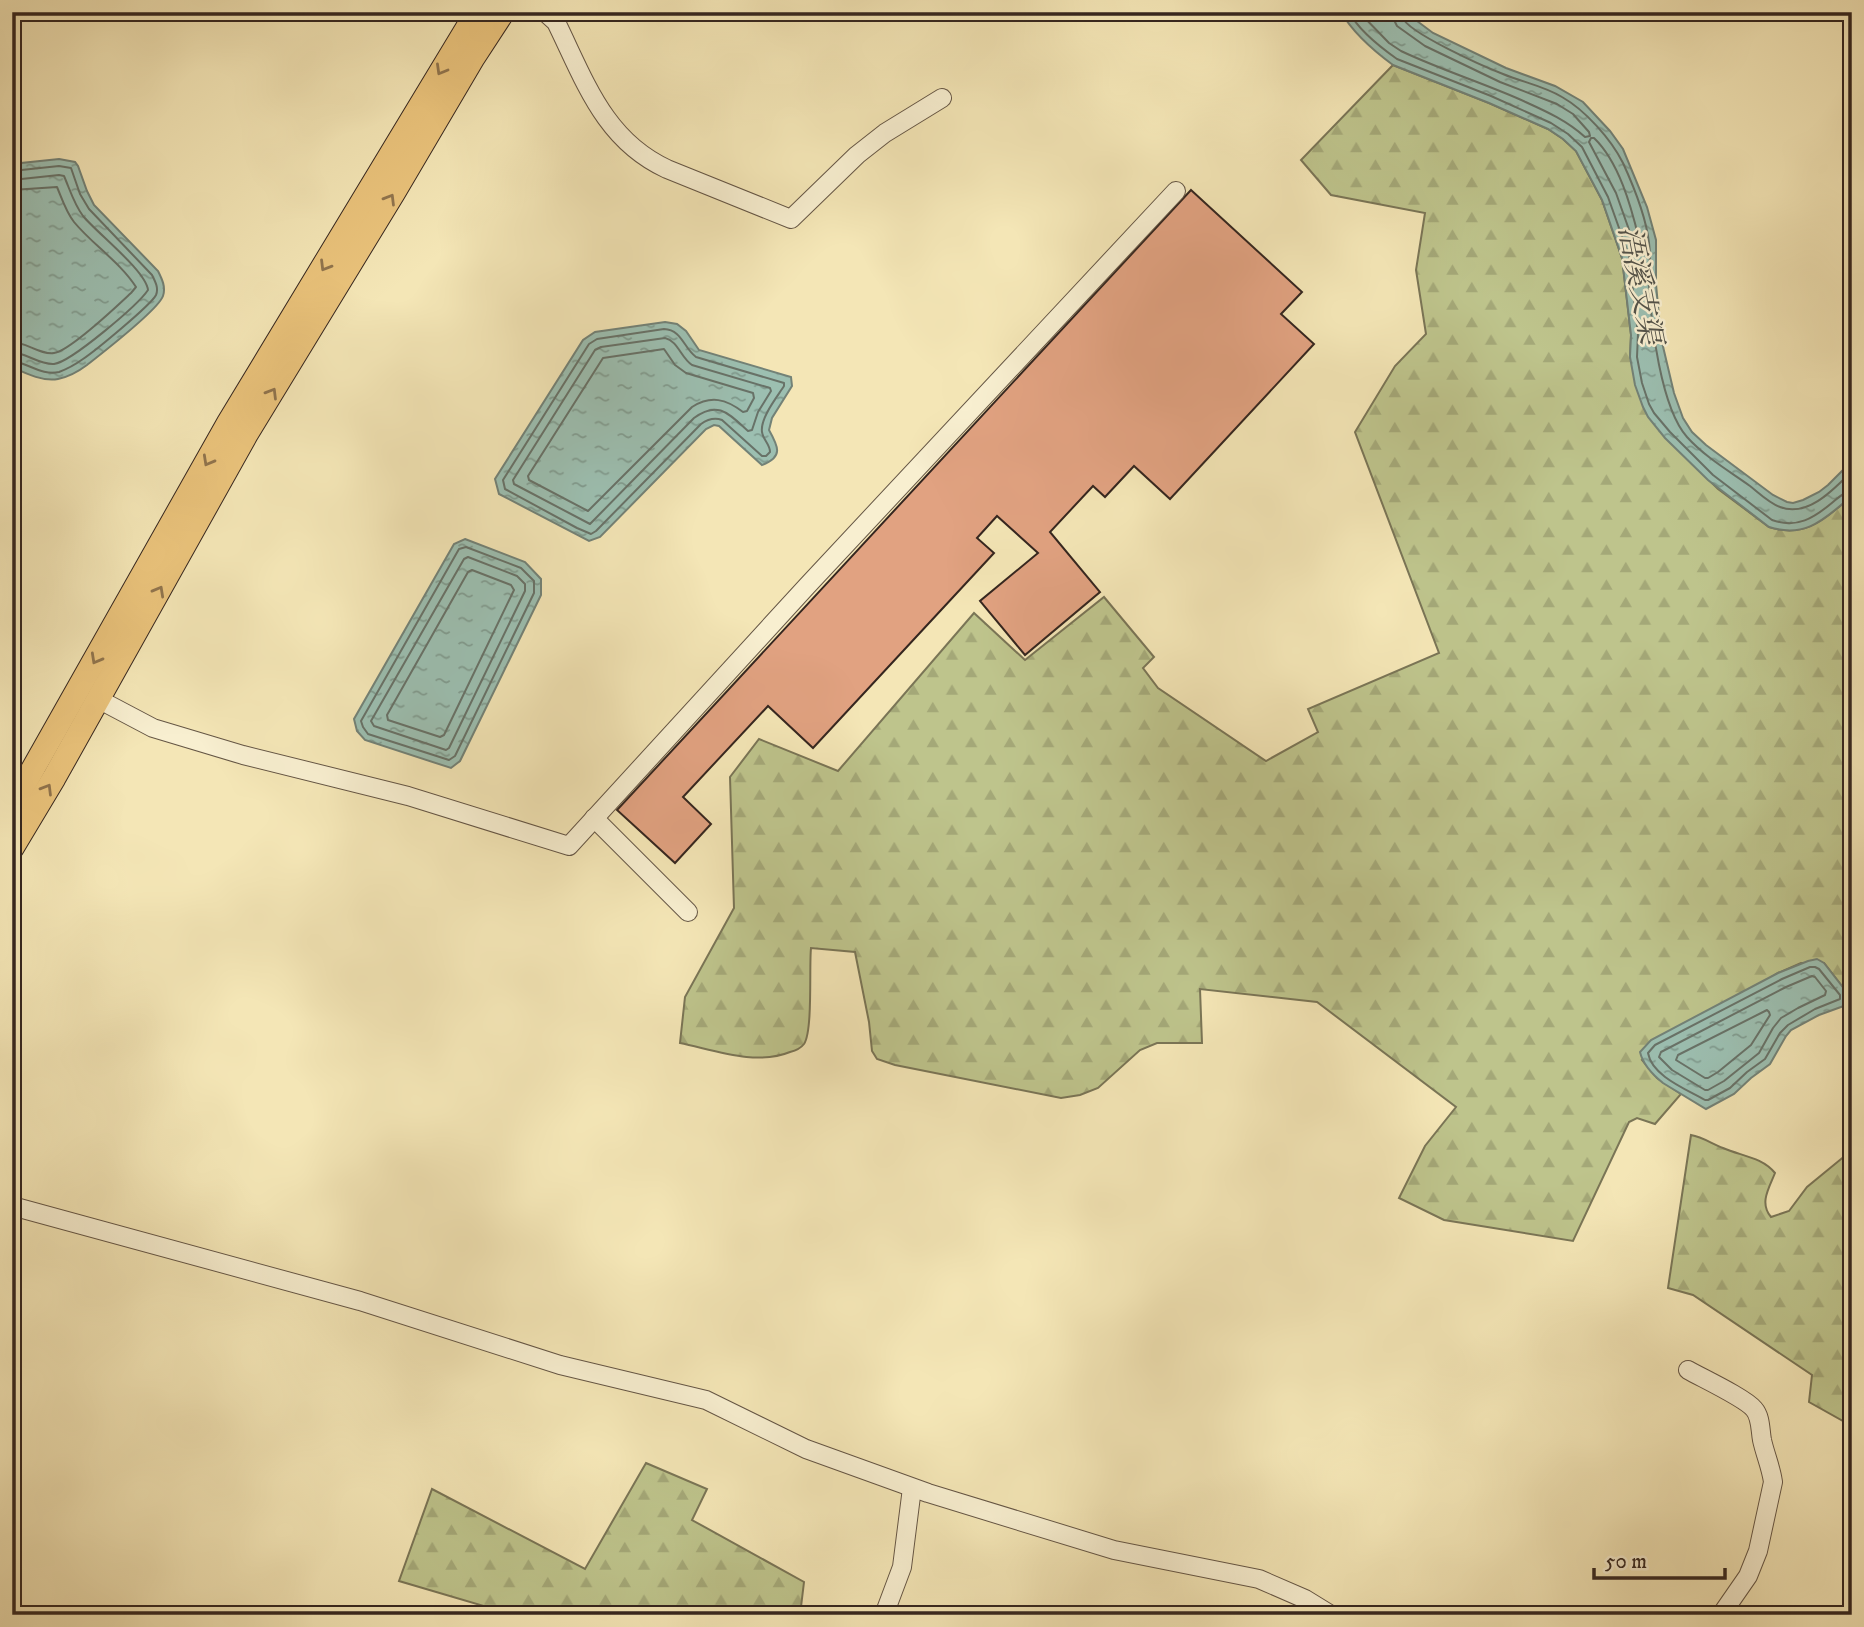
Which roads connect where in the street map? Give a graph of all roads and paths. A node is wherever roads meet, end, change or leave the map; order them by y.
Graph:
1 (477, 12) edge
2 (503, 12) edge
3 (545, 12) edge
4 (942, 98) dead end
5 (1176, 191) dead end
6 (97, 699) junction
7 (12, 806) edge
8 (594, 818) junction
9 (12, 848) edge
10 (688, 912) dead end
11 (12, 1206) edge
12 (1688, 1370) dead end
13 (912, 1488) junction
14 (884, 1615) edge
15 (1331, 1615) edge
16 (1721, 1615) edge

1 -> 7 main road
6 -> 2 main road
3 - 4 street
5 - 8 street
6 - 8 street
9 -> 6 main road
8 - 10 street
11 - 13 street
12 - 16 street
13 - 14 street
13 - 15 street

